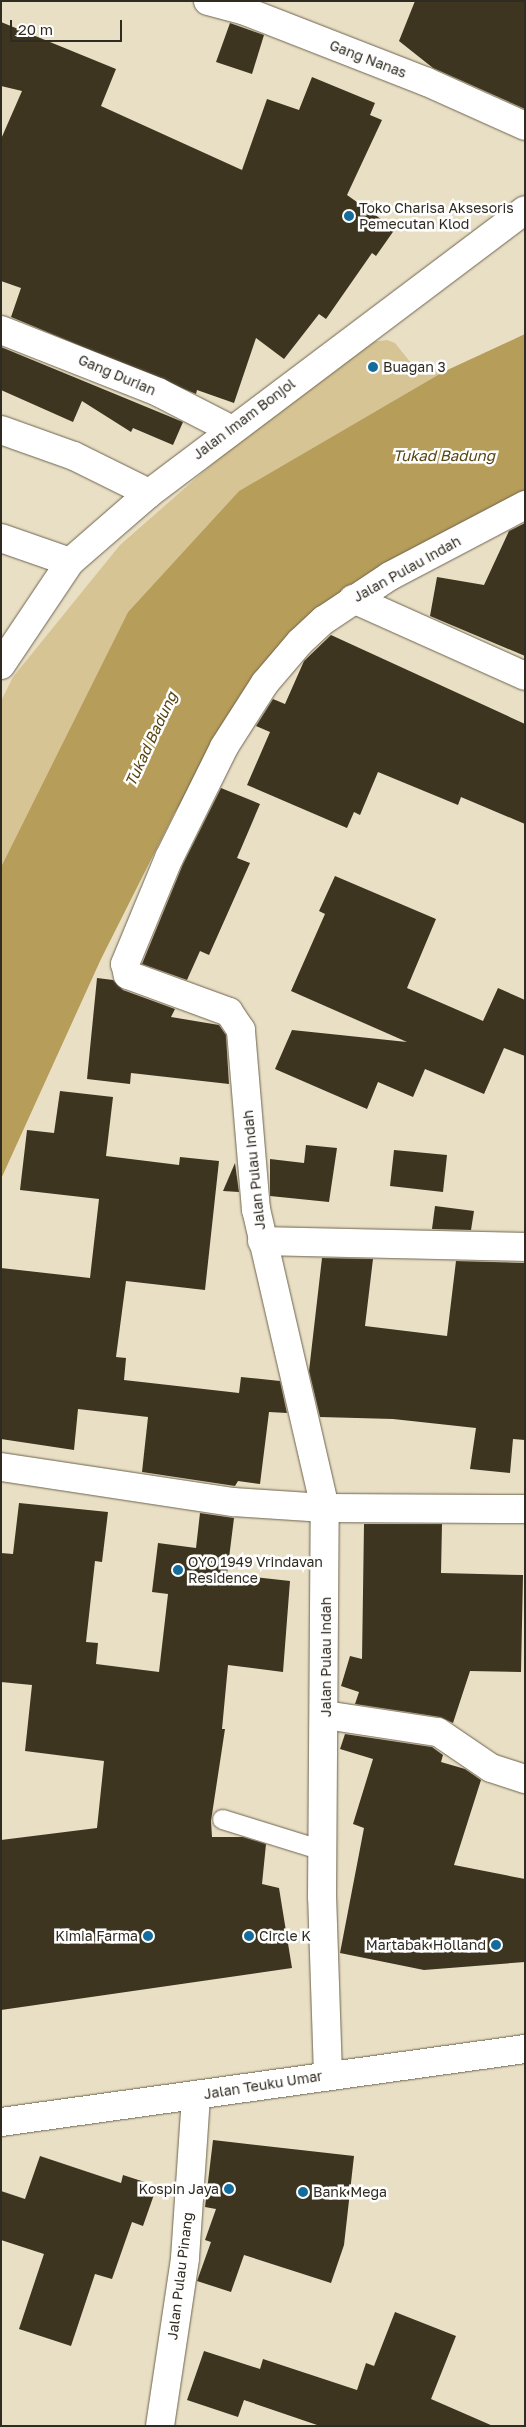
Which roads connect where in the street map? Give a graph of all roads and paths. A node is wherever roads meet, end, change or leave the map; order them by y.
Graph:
1 (208, 1) edge
2 (525, 126) edge
3 (525, 210) edge
4 (1, 330) edge
5 (230, 428) junction
6 (1, 430) edge
7 (149, 493) junction
8 (525, 505) edge
9 (1, 538) edge
10 (70, 562) junction
11 (353, 599) junction
12 (1, 665) edge
13 (525, 676) edge
14 (262, 1241) junction
15 (525, 1247) edge
16 (1, 1467) edge
17 (325, 1508) junction
18 (525, 1509) edge
19 (325, 1715) junction
20 (525, 1779) edge
21 (222, 1819) dead end
22 (322, 1850) junction
23 (525, 2049) edge
24 (328, 2075) junction
25 (196, 2095) junction
26 (1, 2122) edge
27 (160, 2426) edge

1 - 2 main road, Gang Nanas
3 - 5 main road, Jalan Imam Bonjol
4 - 5 main road, Gang Durian
5 - 7 main road, Jalan Imam Bonjol
6 - 7 main road
7 - 10 main road, Jalan Imam Bonjol
8 - 11 main road, Jalan Pulau Indah
9 - 10 main road
10 - 12 main road, Jalan Imam Bonjol
11 - 13 main road
11 - 14 main road, Jalan Pulau Indah
14 - 15 main road
14 - 17 main road, Jalan Pulau Indah
16 - 17 main road
17 - 18 main road
17 - 19 main road, Jalan Pulau Indah
19 - 20 main road
19 - 22 main road, Jalan Pulau Indah
21 - 22 lane
22 - 24 main road, Jalan Pulau Indah
23 - 24 main road, Jalan Teuku Umar
24 - 25 main road, Jalan Teuku Umar
25 - 26 main road, Jalan Teuku Umar
25 - 27 main road, Jalan Pulau Pinang

